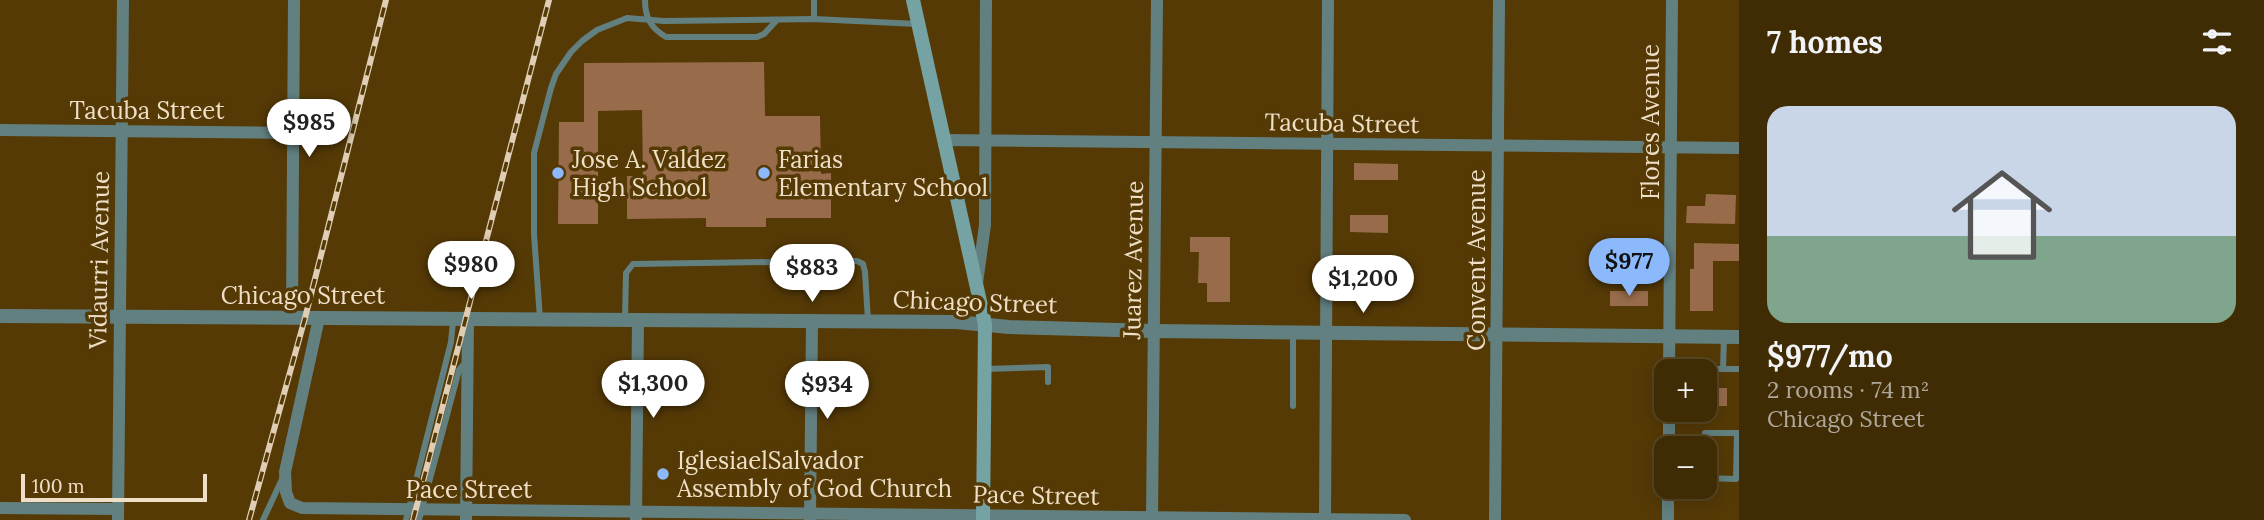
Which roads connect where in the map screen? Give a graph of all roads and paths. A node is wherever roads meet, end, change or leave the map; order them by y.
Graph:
1 (123, 0) edge
2 (294, 0) edge
3 (645, 0) edge
4 (814, 0) edge
5 (913, 0) edge
6 (986, 0) edge
7 (1157, 0) edge
8 (1328, 0) edge
9 (1499, 0) edge
10 (1672, 0) edge
11 (647, 18) junction
12 (814, 19) junction
13 (777, 20) junction
14 (918, 24) junction
15 (0, 130) edge
16 (122, 131) junction
17 (293, 132) junction
18 (944, 140) junction
19 (985, 140) junction
20 (1155, 142) junction
21 (1327, 144) junction
22 (1498, 145) junction
23 (1671, 147) junction
24 (1739, 148) edge
25 (976, 288) junction
26 (0, 316) edge
27 (120, 317) junction
28 (292, 318) junction
29 (319, 318) junction
30 (461, 319) junction
31 (540, 319) junction
32 (632, 319) junction
33 (812, 321) junction
34 (868, 321) junction
35 (985, 324) junction
36 (1154, 331) junction
37 (1293, 332) junction
38 (1326, 332) junction
39 (1496, 334) junction
40 (1670, 336) junction
41 (1732, 337) edge
42 (468, 359) junction
43 (1669, 359) edge
44 (984, 369) junction
45 (1717, 369) edge
46 (1723, 369) junction
47 (1739, 369) edge
48 (1048, 382) dead end
49 (1293, 406) dead end
50 (1738, 433) edge
51 (1705, 436) edge
52 (285, 472) junction
53 (1717, 479) edge
54 (1668, 499) edge
55 (0, 508) edge
56 (118, 514) edge
57 (414, 515) edge
58 (466, 515) edge
59 (636, 516) edge
60 (810, 517) edge
61 (983, 517) edge
62 (1152, 519) edge
63 (263, 520) edge
64 (1325, 520) edge
65 (1405, 520) edge
66 (1495, 520) edge
67 (1668, 520) edge

1 - 16 street, Vidaurri Avenue
2 - 17 street
3 - 11 lane
4 - 12 lane
5 - 14 main road
6 - 19 street
7 - 20 street, Juarez Avenue
8 - 21 street
9 - 22 street, Convent Avenue
10 - 23 street, Flores Avenue
11 - 13 lane
11 - 13 lane
11 - 31 lane
12 - 13 lane
12 - 14 lane
14 - 18 main road
15 - 16 street, Tacuba Street
16 - 17 street, Tacuba Street
16 - 27 street, Vidaurri Avenue
17 - 28 street
18 - 19 street, Tacuba Street
18 - 25 main road
19 - 20 street, Tacuba Street
19 - 25 street
20 - 21 street, Tacuba Street
20 - 36 street, Juarez Avenue
21 - 22 street, Tacuba Street
21 - 38 street
22 - 23 street, Tacuba Street
22 - 39 street, Convent Avenue
23 - 24 street, Tacuba Street
23 - 40 street, Flores Avenue
25 - 35 main road
26 - 27 street, Chicago Street
27 - 28 street, Chicago Street
27 - 56 street, Vidaurri Avenue
28 - 29 street, Chicago Street
29 - 30 street, Chicago Street
29 - 52 street
30 - 31 street, Chicago Street
30 - 42 street
30 - 57 lane
31 - 32 street, Chicago Street
32 - 33 street, Chicago Street
32 - 34 lane
32 - 59 street
33 - 34 street, Chicago Street
33 - 60 street
34 - 35 street, Chicago Street
35 - 36 street, Chicago Street
35 - 44 main road
36 - 37 street, Chicago Street
36 - 62 street, Juarez Avenue
37 - 38 street, Chicago Street
37 - 49 lane
38 - 39 street, Chicago Street
38 - 64 street
39 - 40 street, Chicago Street
39 - 66 street, Convent Avenue
40 - 41 street, Chicago Street
40 - 43 street, Flores Avenue
41 - 46 lane
42 - 57 lane
42 - 58 street
44 - 48 lane
44 - 61 main road
45 - 46 lane
46 - 47 lane
50 - 51 lane
50 - 53 lane
52 - 57 street, Pace Street
52 - 63 lane
54 - 67 street
55 - 56 street
57 - 58 street, Pace Street
58 - 59 street, Pace Street
59 - 60 street, Pace Street
60 - 61 street, Pace Street
61 - 62 street, Pace Street
62 - 64 street, Pace Street
64 - 65 street, Pace Street

